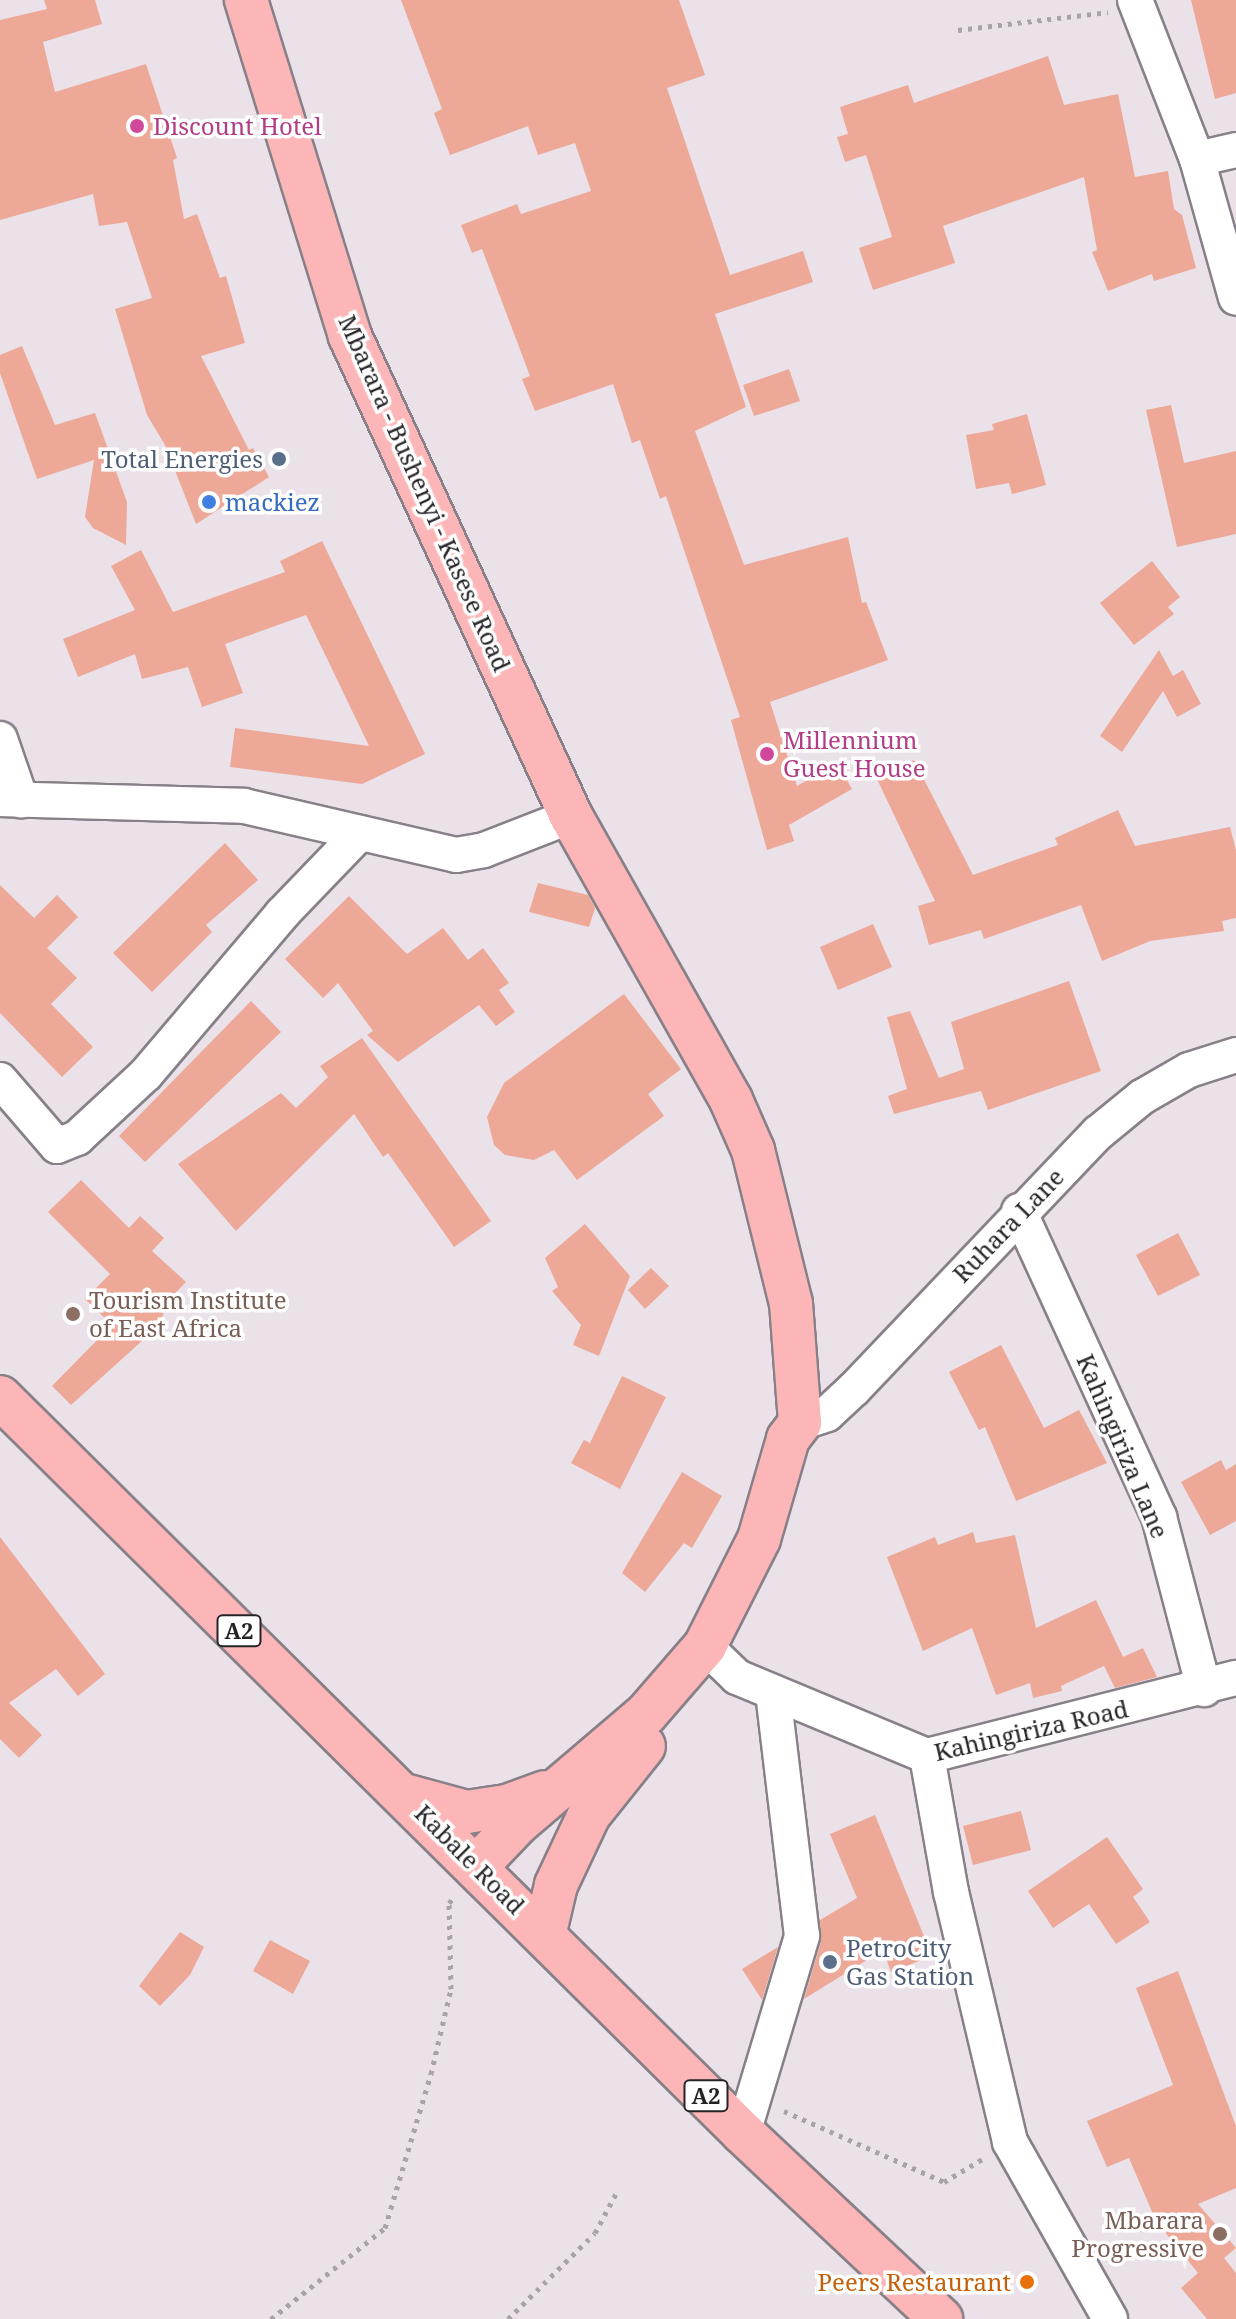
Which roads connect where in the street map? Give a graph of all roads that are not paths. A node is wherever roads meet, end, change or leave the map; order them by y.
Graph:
1 (246, 0) edge
2 (1136, 4) edge
3 (1236, 150) edge
4 (1197, 159) junction
5 (1236, 298) edge
6 (0, 739) edge
7 (10, 800) edge
8 (571, 816) junction
9 (360, 833) junction
10 (1236, 1055) edge
11 (0, 1080) edge
12 (1019, 1211) junction
13 (0, 1397) edge
14 (814, 1418) junction
15 (712, 1652) junction
16 (1236, 1678) edge
17 (1204, 1689) junction
18 (773, 1693) junction
19 (927, 1756) junction
20 (567, 1782) junction
21 (407, 1796) junction
22 (476, 1867) junction
23 (545, 1932) junction
24 (748, 2116) junction
25 (941, 2319) edge
26 (1110, 2319) edge

1 - 8 main road, Mbarara - Bushenyi - Kasese Road
2 - 4 street
3 - 4 street
4 - 5 street
6 - 7 street
7 - 9 street
8 - 9 street
8 - 14 main road, Mbarara - Bushenyi - Kasese Road
9 - 11 street
10 - 12 street, Ruhara Lane
12 - 14 street, Ruhara Lane
12 - 17 street, Kahingiriza Lane
13 - 21 main road, Kabale Road / A2
14 - 15 main road
15 - 18 street, Kahingiriza Road
15 - 20 main road
15 - 23 main road
16 - 17 street, Kahingiriza Road
17 - 19 street, Kahingiriza Road
18 - 19 street, Kahingiriza Road
18 - 24 street
19 - 26 street
20 - 21 main road
20 - 22 main road
21 - 22 main road, Kabale Road / A2
22 - 23 main road, Kabale Road / A2
23 - 24 main road, Kabale Road / A2
24 - 25 main road, Kabale Road / A2

